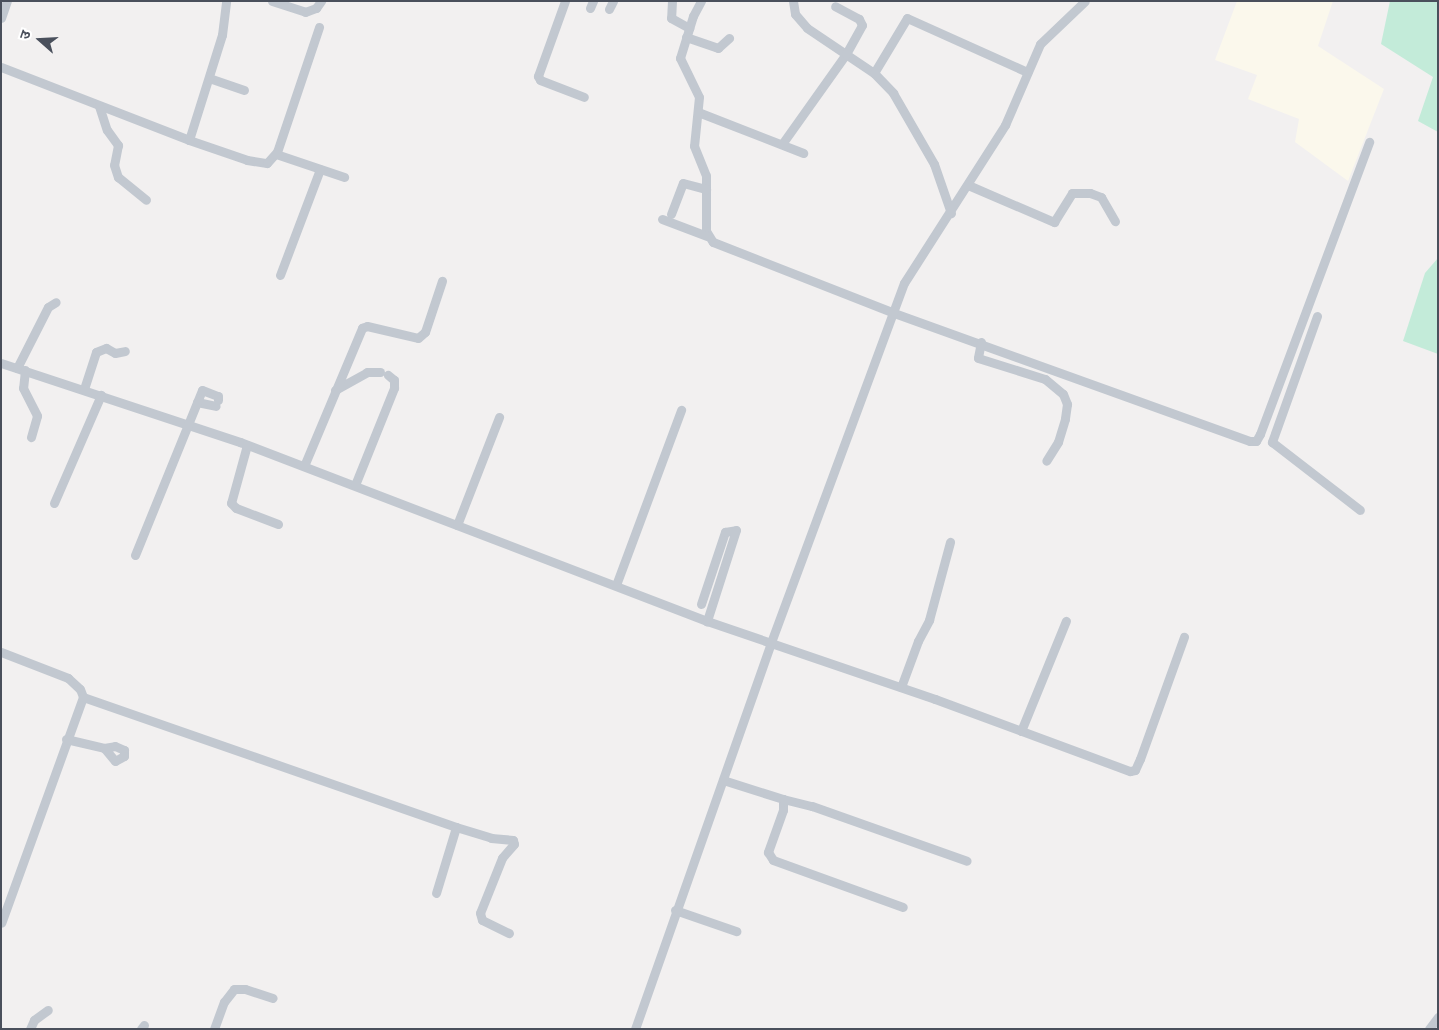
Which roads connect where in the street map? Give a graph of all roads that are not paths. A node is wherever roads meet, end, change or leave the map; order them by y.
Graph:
1 (7, 1) edge
2 (226, 1) edge
3 (272, 1) edge
4 (321, 1) edge
5 (565, 1) edge
6 (672, 1) edge
7 (701, 1) edge
8 (793, 1) edge
9 (1085, 1) edge
10 (834, 6) dead end
11 (1, 18) edge
12 (319, 27) dead end
13 (688, 32) junction
14 (729, 38) dead end
15 (846, 54) junction
16 (1, 67) edge
17 (1026, 72) junction
18 (874, 73) junction
19 (209, 78) junction
20 (244, 90) dead end
21 (584, 97) dead end
22 (99, 106) junction
23 (698, 112) junction
24 (189, 140) junction
25 (1369, 142) dead end
26 (782, 144) junction
27 (803, 153) dead end
28 (276, 154) junction
29 (320, 169) junction
30 (344, 177) dead end
31 (968, 185) junction
32 (706, 189) junction
33 (146, 200) dead end
34 (671, 214) dead end
35 (951, 214) junction
36 (662, 219) dead end
37 (1115, 222) dead end
38 (707, 236) junction
39 (280, 275) dead end
40 (442, 281) dead end
41 (56, 302) dead end
42 (894, 313) junction
43 (1317, 316) dead end
44 (981, 342) junction
45 (125, 351) dead end
46 (1, 363) edge
47 (21, 369) junction
48 (84, 389) junction
49 (335, 390) junction
50 (101, 395) junction
51 (197, 402) junction
52 (681, 410) dead end
53 (499, 417) dead end
54 (187, 424) junction
55 (31, 437) dead end
56 (247, 445) junction
57 (1046, 462) dead end
58 (304, 466) junction
59 (355, 485) junction
60 (54, 503) dead end
61 (1360, 510) dead end
62 (278, 524) dead end
63 (457, 525) junction
64 (950, 542) dead end
65 (135, 555) dead end
66 (616, 585) junction
67 (701, 604) dead end
68 (1066, 621) dead end
69 (707, 622) junction
70 (1184, 636) dead end
71 (770, 645) junction
72 (1, 652) edge
73 (901, 687) junction
74 (83, 696) junction
75 (1021, 731) junction
76 (66, 739) junction
77 (104, 748) dead end
78 (722, 780) junction
79 (783, 799) junction
80 (456, 827) junction
81 (968, 861) dead end
82 (436, 893) dead end
83 (903, 907) dead end
84 (675, 910) junction
85 (1, 923) edge
86 (736, 931) dead end
87 (509, 933) dead end
88 (273, 998) dead end
89 (48, 1010) dead end
90 (1438, 1017) edge
91 (30, 1029) edge
92 (214, 1029) edge
93 (635, 1029) edge
94 (1429, 1029) edge

1 - 11 street
2 - 19 street
3 - 4 street
5 - 21 street
6 - 13 street
7 - 13 street
8 - 15 street
9 - 17 street
10 - 15 street
12 - 28 street
13 - 14 street
13 - 23 street
15 - 18 street
15 - 26 street
16 - 22 street
17 - 18 street
17 - 31 street
18 - 35 street
19 - 20 street
19 - 24 street
22 - 24 street
22 - 33 street
23 - 26 street
23 - 32 street
24 - 28 street
25 - 44 street
26 - 27 street
28 - 29 street
29 - 30 street
29 - 39 street
31 - 35 street
31 - 37 street
32 - 34 street
32 - 38 street
35 - 42 street
36 - 38 street
38 - 42 street
40 - 49 street
41 - 47 street
42 - 44 street
42 - 71 street
43 - 61 street
44 - 57 street
45 - 48 street
46 - 47 street
47 - 48 street
47 - 55 street
48 - 50 street
49 - 58 street
49 - 59 street
50 - 54 street
50 - 60 street
51 - 51 street
51 - 54 street
52 - 66 street
53 - 63 street
54 - 56 street
54 - 65 street
56 - 58 street
56 - 62 street
58 - 59 street
59 - 63 street
63 - 66 street
64 - 73 street
66 - 69 street
67 - 69 street
68 - 75 street
69 - 71 street
70 - 75 street
71 - 73 street
71 - 78 street
72 - 74 street
73 - 75 street
74 - 76 street
74 - 80 street
76 - 77 street
76 - 85 street
78 - 79 street
78 - 84 street
79 - 81 street
79 - 83 street
80 - 82 street
80 - 87 street
84 - 86 street
84 - 93 street
88 - 92 street
89 - 91 street
90 - 94 street

